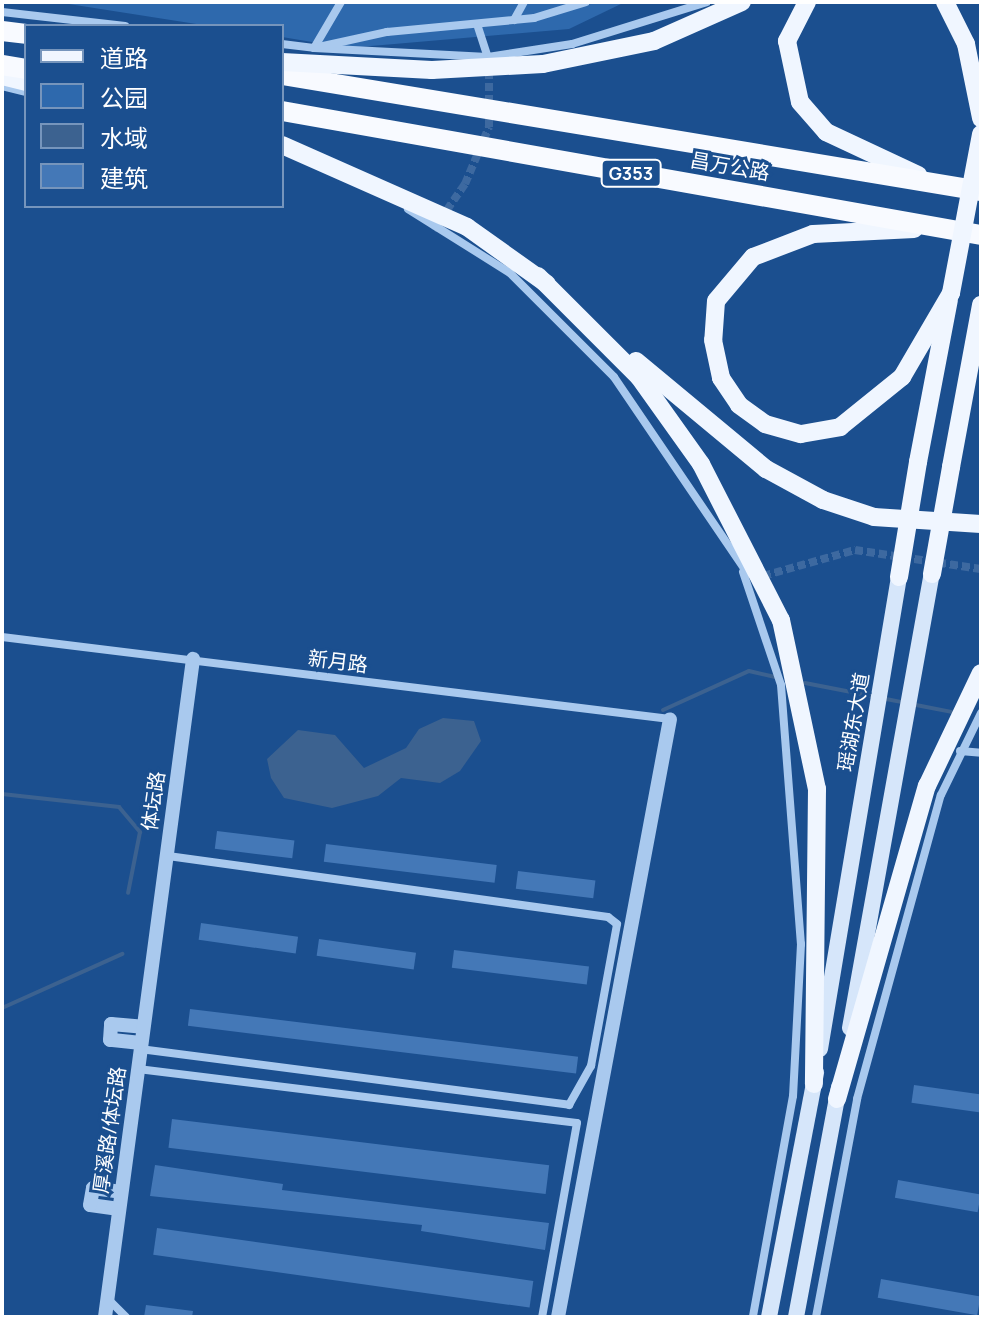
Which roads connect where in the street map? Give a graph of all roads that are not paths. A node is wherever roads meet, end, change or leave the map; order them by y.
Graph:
1 (341, 2) edge
2 (524, 2) edge
3 (586, 2) edge
4 (707, 2) edge
5 (742, 2) edge
6 (807, 2) edge
7 (945, 2) edge
8 (2, 12) edge
9 (514, 20) junction
10 (107, 24) edge
11 (477, 24) junction
12 (2, 31) edge
13 (24, 34) edge
14 (284, 44) edge
15 (314, 48) junction
16 (488, 57) junction
17 (284, 62) edge
18 (2, 65) edge
19 (24, 69) edge
20 (284, 75) edge
21 (2, 76) edge
22 (24, 82) edge
23 (2, 86) edge
24 (24, 92) edge
25 (284, 111) edge
26 (981, 118) edge
27 (981, 134) edge
28 (284, 146) edge
29 (284, 156) edge
30 (943, 185) junction
31 (981, 191) edge
32 (943, 228) junction
33 (981, 235) edge
34 (538, 276) junction
35 (951, 293) junction
36 (981, 305) edge
37 (981, 351) edge
38 (951, 467) junction
39 (981, 524) edge
40 (743, 572) junction
41 (932, 574) joint
42 (763, 576) junction
43 (899, 577) joint
44 (2, 637) edge
45 (193, 659) junction
46 (981, 673) edge
47 (981, 713) edge
48 (670, 719) joint
49 (960, 751) junction
50 (981, 753) edge
51 (166, 856) junction
52 (154, 948) joint
53 (143, 1027) junction
54 (141, 1046) junction
55 (138, 1069) junction
56 (814, 1084) junction
57 (837, 1099) junction
58 (121, 1192) junction
59 (119, 1209) junction
60 (107, 1298) junction
61 (105, 1317) edge
62 (126, 1317) edge
63 (542, 1317) edge
64 (558, 1317) edge
65 (753, 1317) edge
66 (769, 1317) edge
67 (796, 1317) edge
68 (816, 1317) edge

1 - 15 street
2 - 9 street
3 - 9 street
4 - 16 street
5 - 17 main road, bridge
6 - 30 main road
7 - 26 main road
8 - 10 street
9 - 11 street
11 - 15 street
11 - 16 street
12 - 13 highway
14 - 15 street
15 - 16 street
18 - 19 highway
20 - 30 highway, 昌万公路 / G353
21 - 22 main road
23 - 24 street
25 - 32 highway, 昌万公路 / G353
27 - 35 main road, 瑶湖东大道, bridge
28 - 34 main road
29 - 40 street
30 - 31 highway, 昌万公路 / G353
32 - 33 highway, 昌万公路 / G353
32 - 35 main road
34 - 39 main road
34 - 42 main road
35 - 43 main road, 瑶湖东大道, bridge
36 - 38 main road
37 - 38 main road
38 - 41 main road, bridge
40 - 42 street
40 - 65 street
41 - 57 main road
42 - 56 main road
43 - 56 main road, 瑶湖东大道
44 - 45 street, 新月路
45 - 48 street, 新月路
45 - 51 street, 体坛路
46 - 57 main road, bridge
47 - 49 street
48 - 64 street
49 - 50 street
49 - 68 street
51 - 52 street, 体坛路
51 - 54 street
52 - 53 street, 厚溪路/体坛路
53 - 54 street, 厚溪路/体坛路
53 - 54 street
54 - 55 street, 厚溪路/体坛路
55 - 58 street, 厚溪路/体坛路
55 - 63 street
56 - 66 main road, 瑶湖东大道
57 - 67 main road
58 - 59 street, 厚溪路/体坛路
58 - 59 street
59 - 60 street, 厚溪路/体坛路
60 - 61 street, 厚溪路/体坛路
60 - 62 street

